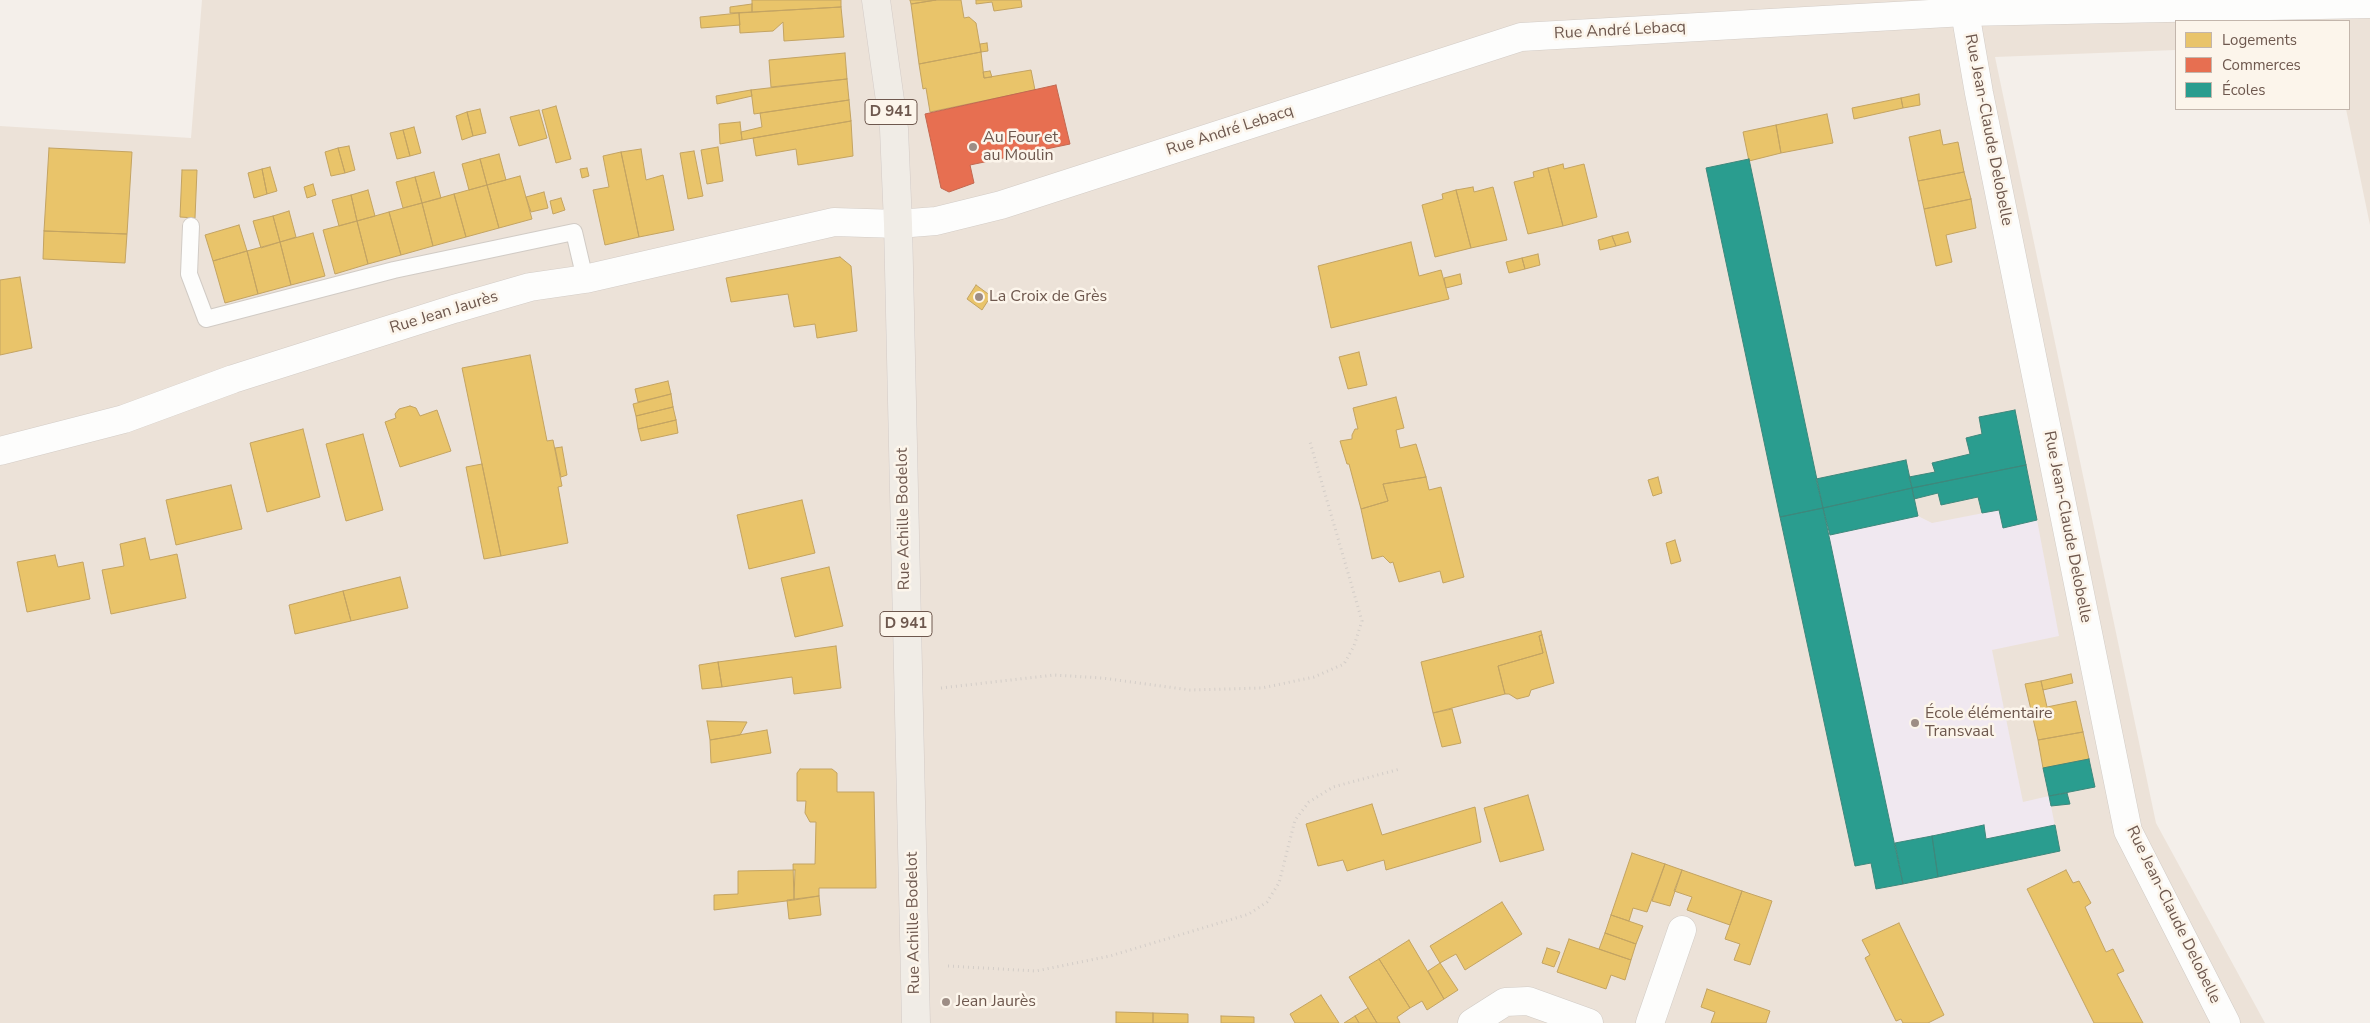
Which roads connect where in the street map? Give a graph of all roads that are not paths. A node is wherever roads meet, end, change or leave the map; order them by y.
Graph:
1 (876, 0) edge
2 (2370, 4) edge
3 (1966, 12) junction
4 (898, 224) junction
5 (191, 226) dead end
6 (585, 279) junction
7 (0, 450) edge
8 (1682, 930) dead end
9 (916, 1023) edge
10 (1472, 1023) edge
11 (1589, 1023) edge
12 (1650, 1023) edge
13 (2226, 1023) edge

1 - 4 main road, D 941
2 - 3 main road, Rue André Lebacq
3 - 4 main road, Rue André Lebacq
3 - 13 main road, Rue Jean-Claude Delobelle
4 - 6 main road, Rue Jean Jaurès
4 - 9 main road, Rue Achille Bodelot / D 941
5 - 6 lane
6 - 7 main road, Rue Jean Jaurès
8 - 12 main road
10 - 11 main road

